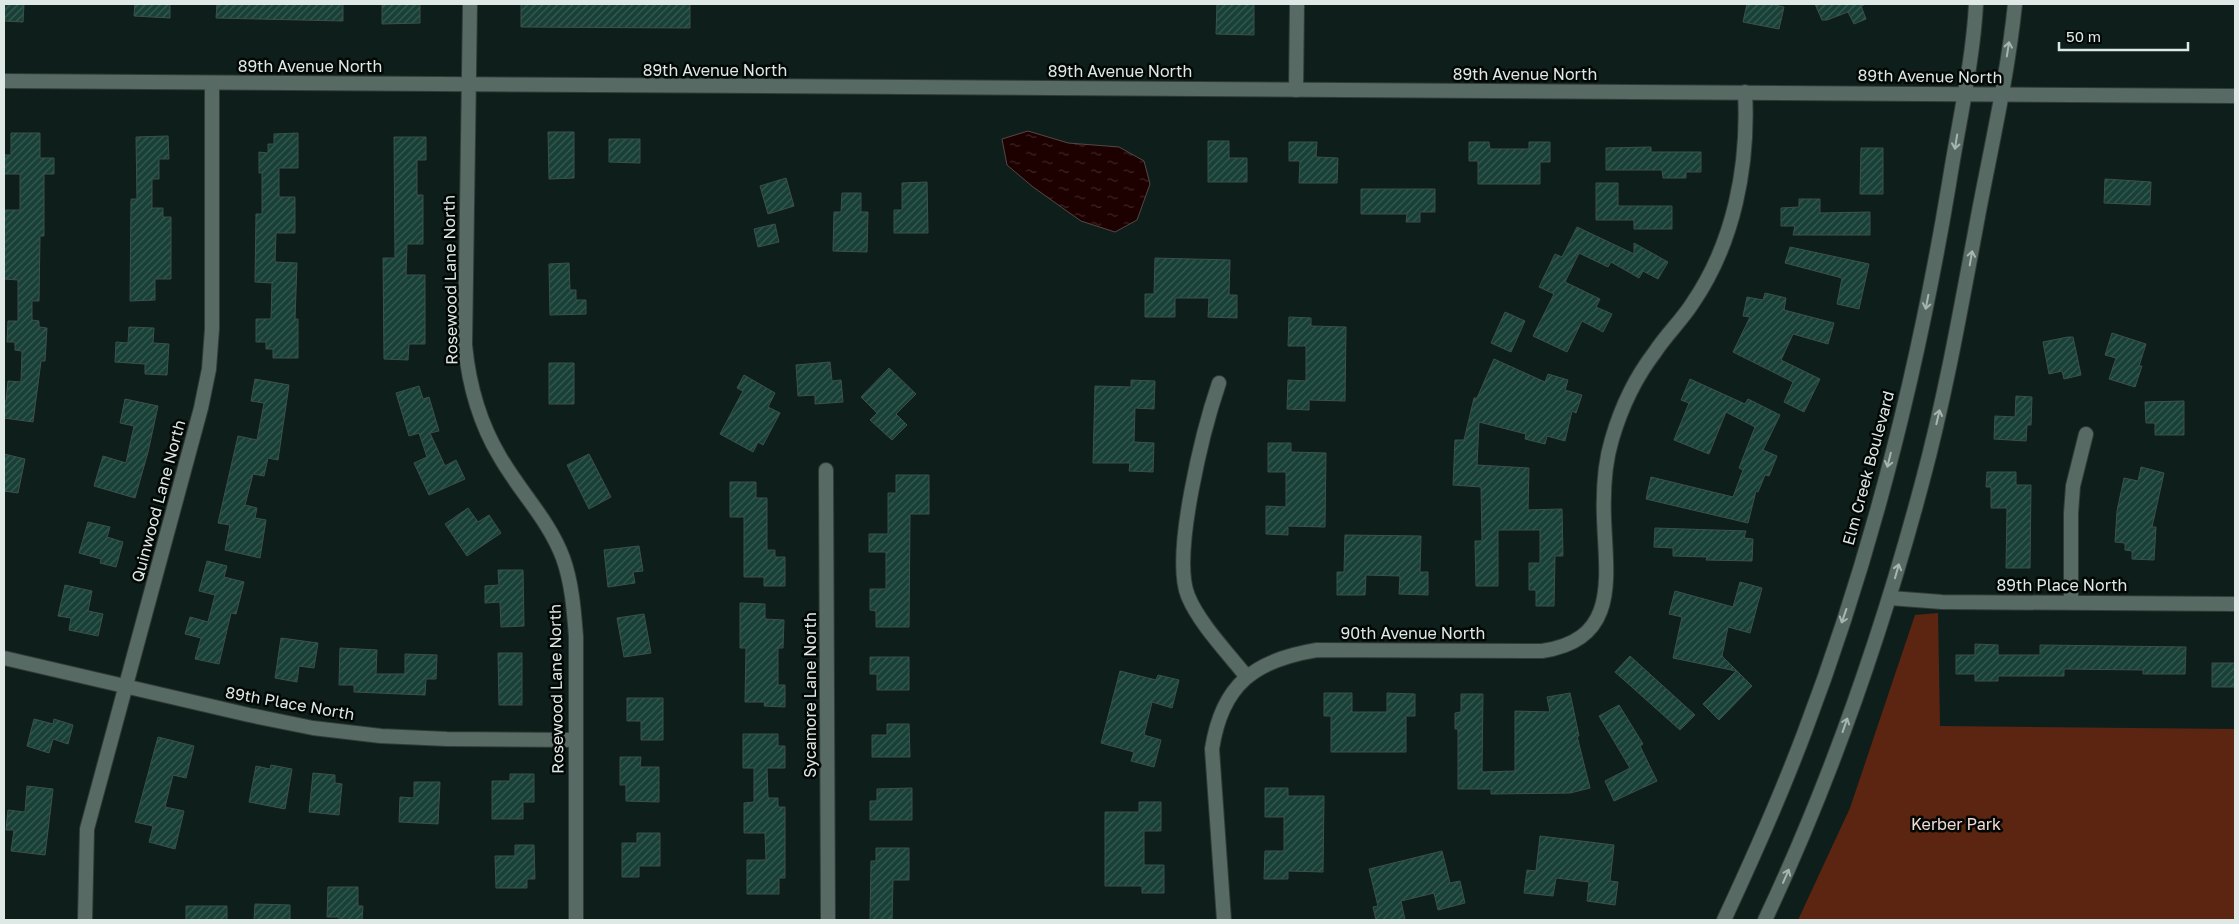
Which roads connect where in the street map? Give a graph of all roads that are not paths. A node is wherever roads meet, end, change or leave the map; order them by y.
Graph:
1 (470, 4) edge
2 (1297, 4) edge
3 (1976, 4) edge
4 (2015, 4) edge
5 (4, 81) edge
6 (212, 83) junction
7 (468, 85) junction
8 (1296, 90) junction
9 (1745, 92) junction
10 (1964, 94) junction
11 (2001, 94) junction
12 (2235, 96) edge
13 (1219, 383) dead end
14 (2086, 434) dead end
15 (826, 470) dead end
16 (1890, 598) junction
17 (2071, 603) junction
18 (2235, 604) edge
19 (4, 658) edge
20 (1246, 676) junction
21 (127, 687) junction
22 (575, 740) junction
23 (85, 920) edge
24 (576, 920) edge
25 (828, 920) edge
26 (1224, 920) edge
27 (1724, 920) edge
28 (1765, 920) edge

1 - 7 street, Rosewood Lane North
2 - 8 street
3 - 10 street, Elm Creek Boulevard
11 -> 4 street
5 - 6 street, 89th Avenue North
6 - 7 street, 89th Avenue North
6 - 21 street, Quinwood Lane North
7 - 8 street, 89th Avenue North
7 - 22 street, Rosewood Lane North
8 - 9 street, 89th Avenue North
9 - 10 street, 89th Avenue North
9 - 20 street, 90th Avenue North
10 - 11 street, 89th Avenue North
10 -> 27 street, Elm Creek Boulevard
11 - 12 street, 89th Avenue North
16 -> 11 street
13 - 20 street
14 - 17 street
15 - 25 street, Sycamore Lane North
16 - 17 street, 89th Place North
28 -> 16 street
17 - 18 street, 89th Place North
19 - 21 street, 89th Place North
20 - 26 street
21 - 22 street, 89th Place North
21 - 23 street, Quinwood Lane North
22 - 24 street, Rosewood Lane North

